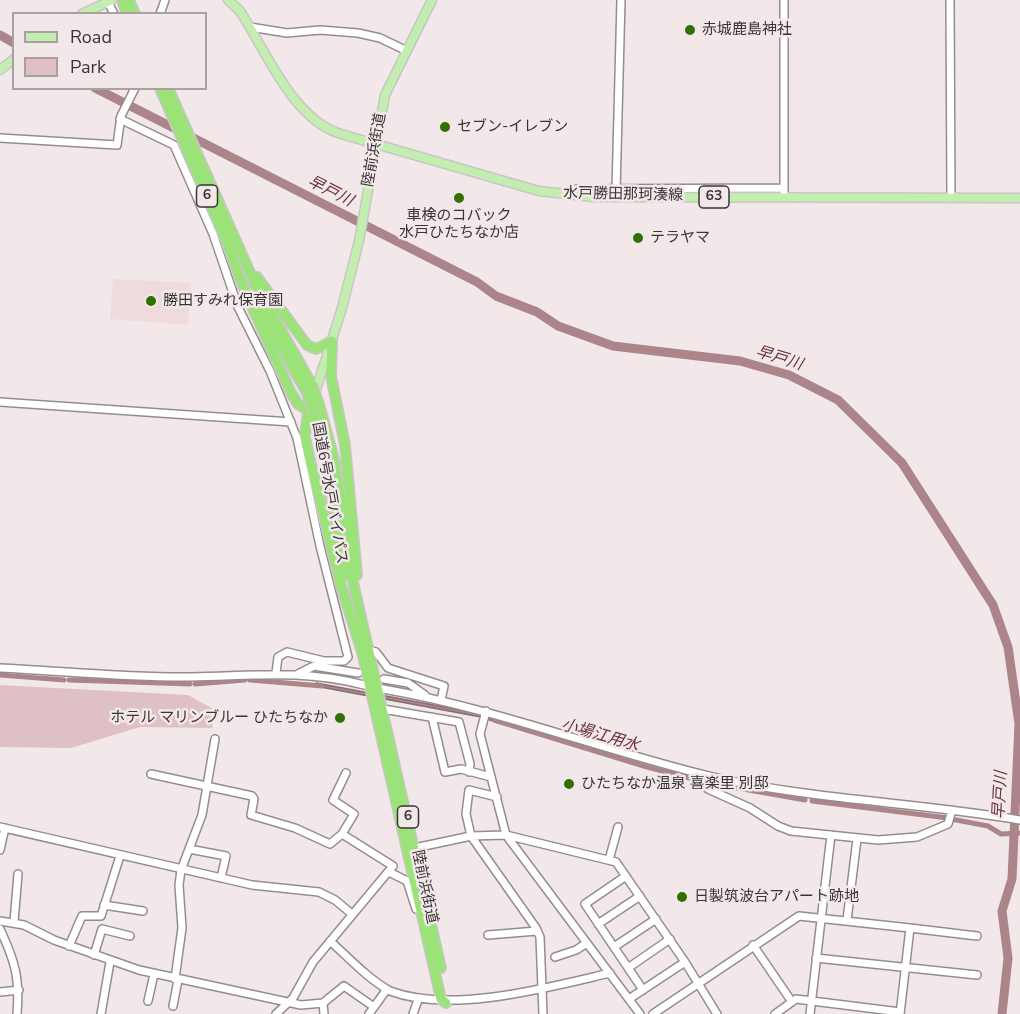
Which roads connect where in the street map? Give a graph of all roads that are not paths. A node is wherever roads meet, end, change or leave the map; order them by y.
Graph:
1 (228, 0) edge
2 (432, 0) edge
3 (621, 0) edge
4 (784, 0) edge
5 (950, 0) edge
6 (110, 1) edge
7 (86, 12) edge
8 (250, 27) junction
9 (405, 50) junction
10 (12, 60) edge
11 (0, 70) edge
12 (135, 90) edge
13 (161, 90) edge
14 (169, 90) edge
15 (121, 118) junction
16 (0, 138) edge
17 (376, 144) junction
18 (577, 189) dead end
19 (616, 193) junction
20 (784, 193) junction
21 (951, 198) junction
22 (1020, 198) edge
23 (226, 241) junction
24 (237, 244) junction
25 (332, 341) junction
26 (309, 389) junction
27 (0, 402) edge
28 (298, 404) junction
29 (286, 410) junction
30 (311, 412) junction
31 (291, 422) junction
32 (301, 437) junction
33 (364, 632) junction
34 (359, 643) junction
35 (368, 650) junction
36 (0, 668) edge
37 (276, 673) junction
38 (357, 673) dead end
39 (298, 674) junction
40 (384, 679) dead end
41 (363, 685) dead end
42 (383, 689) dead end
43 (427, 697) junction
44 (441, 700) junction
45 (383, 709) junction
46 (486, 711) junction
47 (432, 717) junction
48 (215, 739) dead end
49 (469, 772) junction
50 (346, 773) dead end
51 (151, 774) dead end
52 (709, 776) junction
53 (491, 777) junction
54 (207, 785) junction
55 (497, 797) junction
56 (952, 810) junction
57 (1020, 820) edge
58 (618, 827) dead end
59 (3, 828) edge
60 (342, 834) junction
61 (506, 835) junction
62 (831, 835) junction
63 (471, 836) junction
64 (857, 839) junction
65 (412, 848) junction
66 (189, 849) junction
67 (0, 850) edge
68 (120, 856) junction
69 (609, 860) junction
70 (181, 870) junction
71 (389, 872) junction
72 (625, 873) junction
73 (18, 874) dead end
74 (221, 878) junction
75 (640, 896) junction
76 (104, 904) junction
77 (422, 908) junction
78 (143, 911) dead end
79 (352, 914) junction
80 (821, 917) junction
81 (656, 919) junction
82 (847, 920) junction
83 (0, 921) edge
84 (14, 922) junction
85 (598, 924) junction
86 (910, 928) junction
87 (0, 929) edge
88 (537, 931) junction
89 (488, 935) dead end
90 (130, 936) dead end
91 (977, 936) dead end
92 (670, 939) junction
93 (330, 941) junction
94 (587, 943) junction
95 (753, 945) junction
96 (69, 946) junction
97 (614, 947) junction
98 (94, 955) junction
99 (555, 957) dead end
100 (816, 958) junction
101 (110, 962) junction
102 (685, 962) junction
103 (628, 968) junction
104 (906, 970) junction
105 (610, 973) junction
106 (154, 974) junction
107 (977, 975) dead end
108 (177, 979) junction
109 (697, 983) junction
110 (387, 989) junction
111 (541, 989) junction
112 (19, 990) junction
113 (643, 990) junction
114 (0, 992) edge
115 (629, 999) junction
116 (418, 1000) junction
117 (148, 1001) dead end
118 (811, 1001) junction
119 (792, 1002) junction
120 (289, 1003) junction
121 (323, 1003) junction
122 (446, 1004) junction
123 (173, 1006) dead end
124 (371, 1011) edge
125 (869, 1011) edge
126 (900, 1013) edge
127 (17, 1014) edge
128 (101, 1014) edge
129 (276, 1014) edge
130 (324, 1014) edge
131 (413, 1014) edge
132 (448, 1014) edge
133 (543, 1014) edge
134 (640, 1014) edge
135 (654, 1014) edge
136 (717, 1014) edge
137 (775, 1014) edge
138 (810, 1014) edge

1 - 8 main road, 水戸勝田那珂湊線 / 63
2 - 9 main road, 陸前浜街道
3 - 19 street
4 - 20 street
5 - 21 street
6 - 7 main road
8 - 9 street
8 - 17 main road, 水戸勝田那珂湊線 / 63
9 - 17 main road, 陸前浜街道
10 - 11 main road
12 - 15 street
13 - 23 highway, 国道6号水戸バイパス / 6
14 - 24 highway, 国道6号水戸バイパス / 6
15 - 16 street
15 - 29 street
17 - 19 main road, 水戸勝田那珂湊線 / 63
17 - 25 main road, 陸前浜街道
18 - 19 street
19 - 20 main road, 水戸勝田那珂湊線 / 63
20 - 21 main road, 水戸勝田那珂湊線 / 63
21 - 22 main road, 水戸勝田那珂湊線 / 63
23 - 26 highway, 国道6号水戸バイパス / 6
23 - 28 highway
24 - 25 highway
24 - 26 highway, 国道6号水戸バイパス / 6
25 - 30 main road, 陸前浜街道
25 - 33 highway
26 - 30 highway, 国道6号水戸バイパス / 6, bridge
26 - 33 highway, 国道6号水戸バイパス / 6, bridge
27 - 31 street
28 - 29 street
28 - 30 highway
29 - 31 street
30 - 32 highway
30 - 34 highway, 国道6号水戸バイパス / 6
31 - 32 street
32 - 34 highway
32 - 37 street
33 - 35 highway, 陸前浜街道 / 6
34 - 65 highway, 陸前浜街道 / 6
35 - 44 street
35 - 45 highway, 陸前浜街道 / 6
36 - 37 street
37 - 39 street
38 - 39 street
39 - 41 street
40 - 43 street
42 - 43 street
43 - 44 street
44 - 46 street
45 - 47 street
45 - 65 highway, 陸前浜街道 / 6
46 - 52 street
46 - 53 street
47 - 49 street
47 - 49 street
48 - 54 street
49 - 53 street
50 - 60 street
51 - 54 street
52 - 56 street
52 - 62 street
53 - 55 street
54 - 60 street
54 - 66 street
55 - 61 street
55 - 63 street
56 - 57 street
56 - 64 street
58 - 69 street
59 - 67 street
59 - 68 street
60 - 71 street
61 - 63 street
61 - 69 street
61 - 94 street
62 - 64 street
62 - 80 street
63 - 65 street
63 - 88 street
64 - 82 street
65 - 77 highway, 陸前浜街道 / 6
65 - 122 highway, 陸前浜街道 / 6
66 - 70 street
66 - 74 street
68 - 70 street
68 - 76 street
69 - 72 street
70 - 74 street
70 - 108 street
71 - 77 street
71 - 79 street
72 - 75 street
72 - 85 street
73 - 84 street
74 - 79 street
75 - 81 street
75 - 85 street
76 - 78 street
76 - 96 street
77 - 122 highway, 陸前浜街道 / 6
79 - 93 street
80 - 82 street
80 - 95 street
80 - 100 street
81 - 92 street
81 - 97 street
82 - 86 street
83 - 84 street
84 - 96 street
85 - 97 street
86 - 91 street
86 - 104 street
87 - 112 street
88 - 89 street
88 - 111 street
90 - 98 street
92 - 102 street
92 - 103 street
93 - 110 street
93 - 120 street
94 - 99 street
94 - 105 street
95 - 109 street
95 - 119 street
96 - 98 street
97 - 103 street
98 - 101 street
100 - 104 street
100 - 118 street
101 - 106 street
101 - 128 street
102 - 109 street
102 - 113 street
103 - 113 street
104 - 107 street
104 - 126 street
105 - 111 street
105 - 115 street
106 - 108 street
106 - 117 street
108 - 120 street
108 - 123 street
109 - 135 street
109 - 136 street
110 - 116 street
110 - 124 street
111 - 122 street
111 - 133 street
112 - 114 street
112 - 127 street
113 - 115 street
115 - 134 street
116 - 122 street
116 - 131 street
118 - 119 street
118 - 125 street
118 - 138 street
119 - 137 street
120 - 121 street
120 - 129 street
121 - 124 street
121 - 130 street
122 - 132 highway, 陸前浜街道 / 6
125 - 126 street

